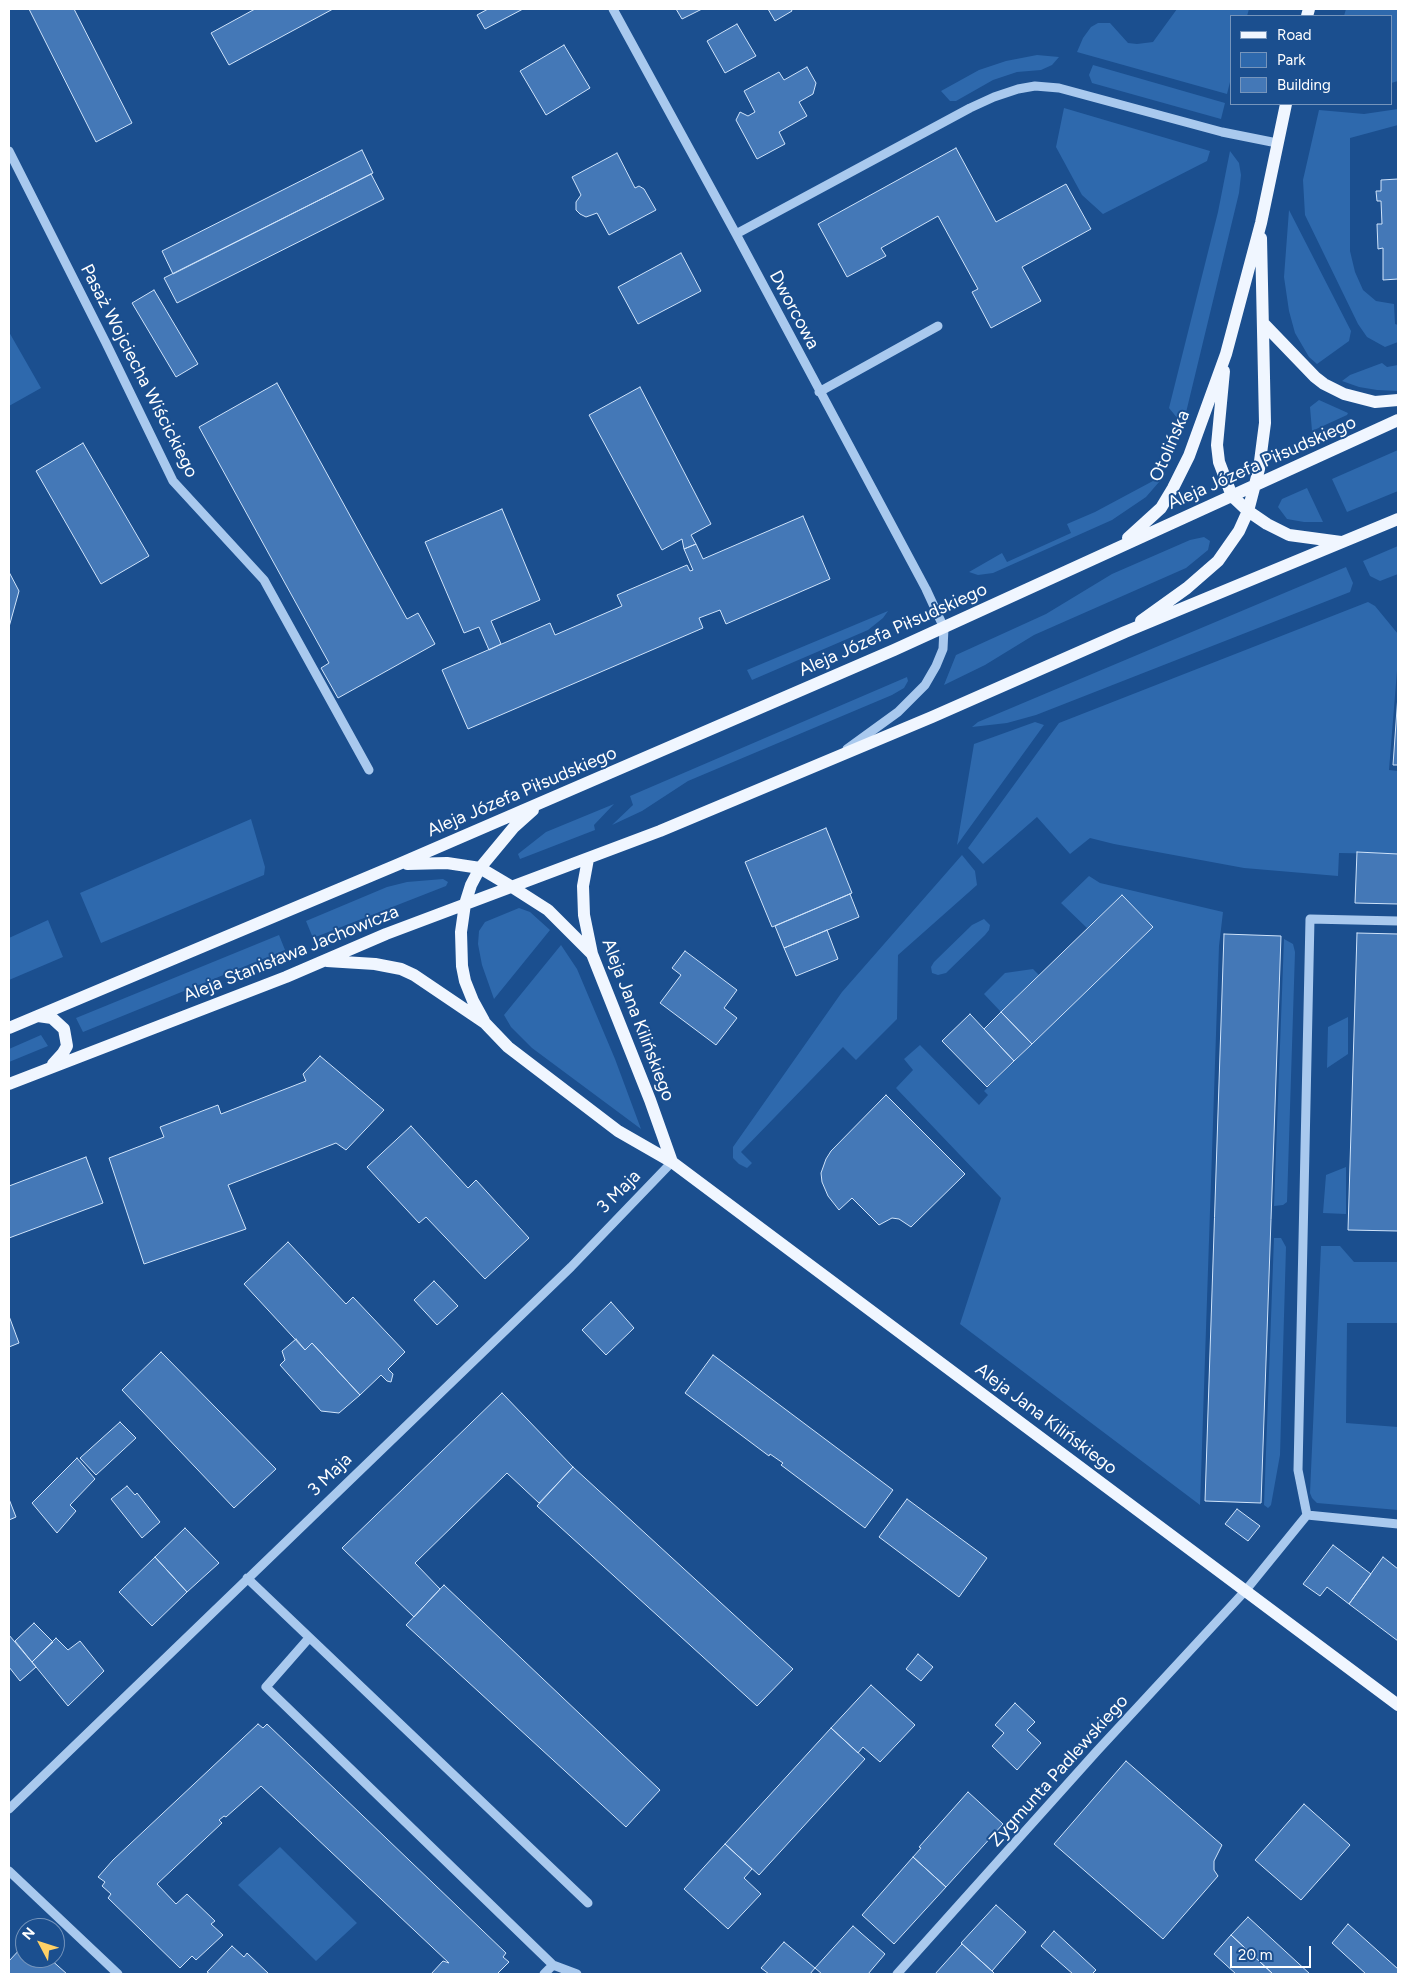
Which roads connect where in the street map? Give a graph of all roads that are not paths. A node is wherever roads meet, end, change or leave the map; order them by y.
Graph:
1 (613, 9) edge
2 (1286, 105) edge
3 (1277, 143) junction
4 (9, 151) edge
5 (1261, 222) junction
6 (736, 234) junction
7 (1263, 323) junction
8 (938, 326) dead end
9 (1226, 354) junction
10 (819, 392) junction
11 (1398, 400) edge
12 (1398, 420) edge
13 (1256, 486) junction
14 (1232, 496) junction
15 (1248, 511) junction
16 (1398, 520) edge
17 (1344, 542) junction
18 (1103, 555) junction
19 (944, 628) junction
20 (1125, 632) junction
21 (833, 759) junction
22 (369, 770) dead end
23 (541, 803) junction
24 (588, 859) junction
25 (399, 864) junction
26 (480, 868) junction
27 (512, 887) junction
28 (465, 904) junction
29 (1398, 921) edge
30 (592, 954) junction
31 (324, 960) junction
32 (36, 1016) junction
33 (485, 1023) junction
34 (9, 1028) edge
35 (47, 1069) junction
36 (9, 1084) edge
37 (672, 1162) junction
38 (1307, 1515) junction
39 (1398, 1524) edge
40 (247, 1578) junction
41 (1246, 1590) junction
42 (309, 1638) junction
43 (1398, 1705) edge
44 (9, 1810) edge
45 (9, 1871) edge
46 (588, 1903) dead end
47 (553, 1965) junction
48 (118, 1974) edge
49 (544, 1974) edge
50 (577, 1974) edge
51 (897, 1974) edge

1 - 6 street, Dworcowa
2 - 3 main road, Otolińska
3 - 5 main road, Otolińska
3 - 6 street
4 - 22 street, Pasaż Wojciecha Wiścickiego
5 - 7 main road, Otolińska
5 - 9 main road, Otolińska
6 - 10 street, Dworcowa
7 - 11 main road
7 - 13 main road, Otolińska
8 - 10 street
9 - 14 main road, Otolińska
9 - 18 main road, Otolińska
10 - 19 street, Dworcowa
12 - 13 main road, Aleja Józefa Piłsudskiego
13 - 14 main road, Aleja Józefa Piłsudskiego
13 - 15 main road, Otolińska
14 - 15 main road, Otolińska
14 - 18 main road, Aleja Józefa Piłsudskiego
15 - 17 main road, Otolińska
15 - 20 main road, Otolińska
16 - 17 main road
17 - 20 main road
18 - 19 main road, Aleja Józefa Piłsudskiego
19 - 21 street
19 - 23 main road, Aleja Józefa Piłsudskiego
20 - 21 main road
21 - 24 main road
23 - 25 main road, Aleja Józefa Piłsudskiego
23 - 26 main road
24 - 27 main road, Aleja Stanisława Jachowicza
24 - 30 main road, Aleja Jana Kilińskiego
25 - 26 main road
25 - 32 main road
26 - 27 main road
26 - 28 main road
27 - 28 main road, Aleja Stanisława Jachowicza
27 - 30 main road
28 - 31 main road, Aleja Stanisława Jachowicza
28 - 33 main road
29 - 38 street
30 - 37 main road, Aleja Jana Kilińskiego
31 - 33 main road
31 - 35 main road, Aleja Stanisława Jachowicza
32 - 34 main road
32 - 35 main road
33 - 37 main road, Aleja Jana Kilińskiego
35 - 36 main road, Aleja Stanisława Jachowicza
37 - 40 street, 3 Maja
37 - 41 main road, Aleja Jana Kilińskiego
38 - 39 street
38 - 41 street, Zygmunta Padlewskiego
40 - 42 street
40 - 44 street, 3 Maja
41 - 43 main road, Aleja Jana Kilińskiego
41 - 51 street, Zygmunta Padlewskiego
42 - 46 street
42 - 47 street
45 - 48 street
47 - 49 street
47 - 50 street

